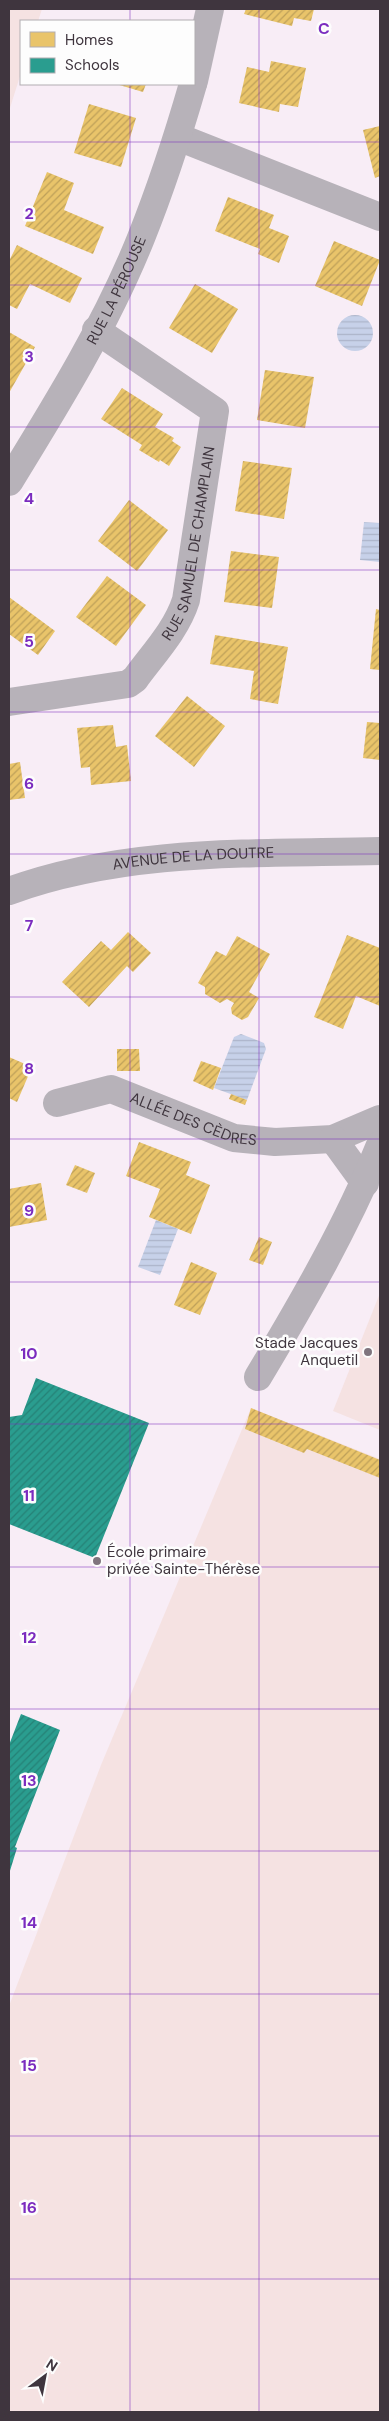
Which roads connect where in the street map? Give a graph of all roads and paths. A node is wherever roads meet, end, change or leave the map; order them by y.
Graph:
1 (210, 9) edge
2 (195, 73) edge
3 (192, 85) edge
4 (178, 137) junction
5 (380, 217) edge
6 (96, 330) junction
7 (9, 482) edge
8 (9, 702) edge
9 (380, 851) edge
10 (9, 891) edge
11 (57, 1103) dead end
12 (380, 1119) edge
13 (333, 1139) junction
14 (380, 1145) edge
15 (365, 1183) junction
16 (258, 1377) dead end

1 - 2 street, RUE LA PÉROUSE
3 - 4 street, RUE LA PÉROUSE
4 - 5 street
4 - 6 street, RUE LA PÉROUSE
6 - 7 street, RUE LA PÉROUSE
6 - 8 street, RUE SAMUEL DE CHAMPLAIN
9 - 10 street, AVENUE DE LA DOUTRE
11 - 13 street, ALLÉE DES CÈDRES
12 - 13 street, ALLÉE DES CÈDRES
13 - 15 street
14 - 15 street
15 - 16 street

